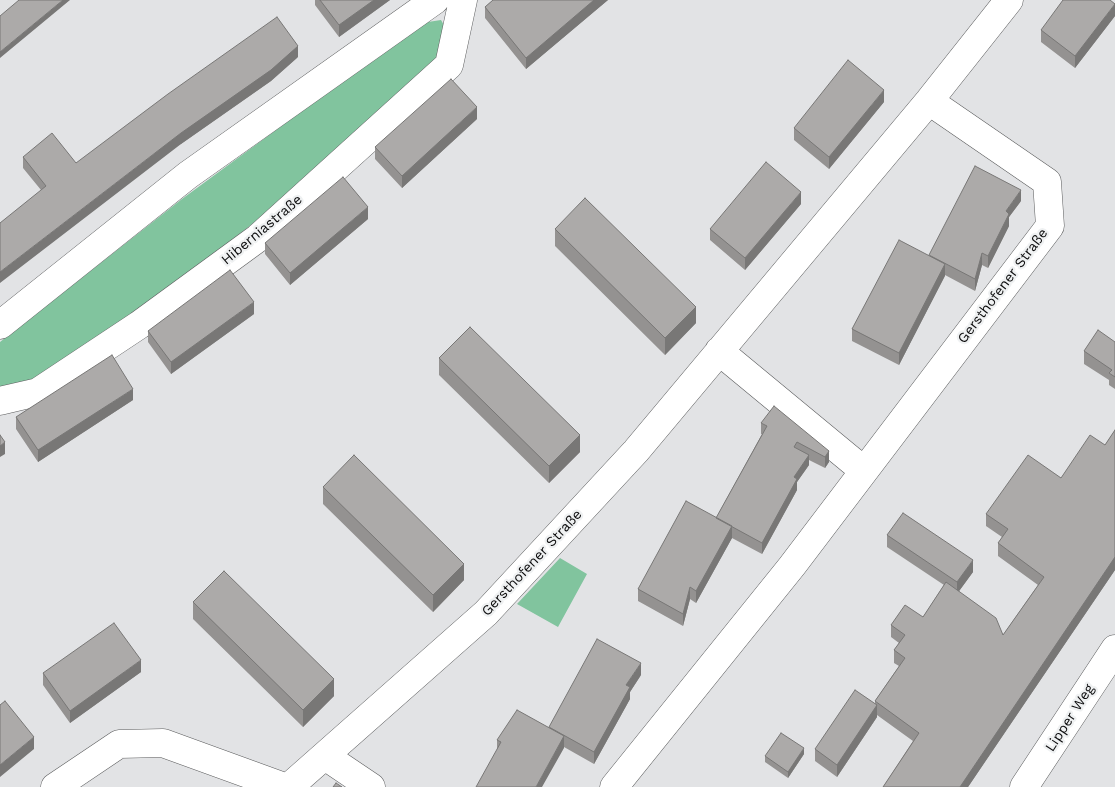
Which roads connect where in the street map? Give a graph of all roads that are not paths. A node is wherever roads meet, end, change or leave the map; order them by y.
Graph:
1 (435, 0) edge
2 (463, 0) edge
3 (1009, 0) edge
4 (929, 101) junction
5 (0, 325) edge
6 (719, 351) junction
7 (0, 401) edge
8 (863, 470) junction
9 (1115, 649) edge
10 (325, 756) junction
11 (55, 787) edge
12 (284, 787) edge
13 (289, 787) edge
14 (371, 787) edge
15 (614, 787) edge
16 (1024, 787) edge

1 - 5 street
2 - 7 street, Hiberniastraße
3 - 4 street, Gersthofener Straße
4 - 6 street, Gersthofener Straße
4 - 8 street, Gersthofener Straße
6 - 8 street
6 - 10 street, Gersthofener Straße
8 - 15 street, Gersthofener Straße
9 - 16 street, Lipper Weg
10 - 13 street, Gersthofener Straße
10 - 14 street
11 - 12 street

